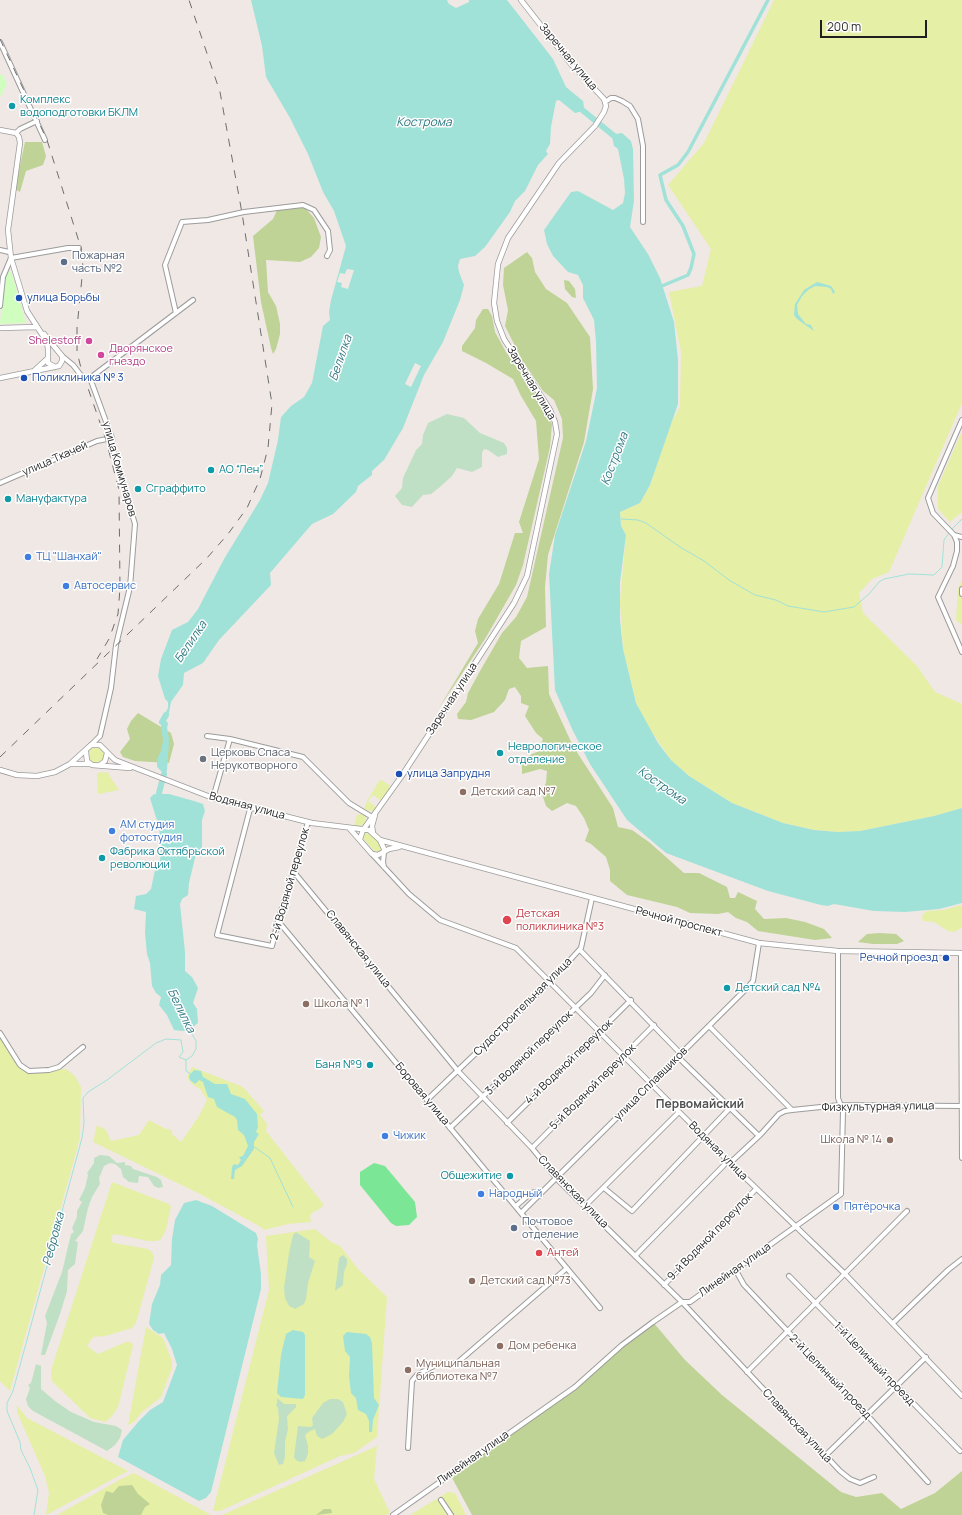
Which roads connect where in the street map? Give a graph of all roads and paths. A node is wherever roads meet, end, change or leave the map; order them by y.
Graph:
1 (521, 0) edge
2 (0, 42) edge
3 (605, 102) junction
4 (37, 121) junction
5 (0, 130) edge
6 (17, 135) junction
7 (46, 140) dead end
8 (643, 222) dead end
9 (79, 248) dead end
10 (0, 250) edge
11 (9, 252) junction
12 (327, 256) dead end
13 (10, 258) junction
14 (193, 300) dead end
15 (0, 306) edge
16 (176, 313) junction
17 (38, 327) junction
18 (0, 328) edge
19 (61, 355) junction
20 (47, 358) junction
21 (55, 367) junction
22 (34, 370) junction
23 (0, 378) edge
24 (82, 378) dead end
25 (962, 420) edge
26 (112, 438) junction
27 (0, 483) edge
28 (962, 532) edge
29 (958, 536) edge
30 (962, 589) edge
31 (962, 594) edge
32 (962, 652) edge
33 (100, 736) junction
34 (207, 736) dead end
35 (230, 739) junction
36 (91, 746) junction
37 (103, 747) junction
38 (86, 751) junction
39 (107, 753) junction
40 (70, 764) junction
41 (89, 764) junction
42 (100, 765) junction
43 (135, 769) junction
44 (0, 770) edge
45 (213, 798) junction
46 (250, 809) junction
47 (374, 815) junction
48 (308, 822) junction
49 (350, 829) junction
50 (362, 830) junction
51 (373, 833) junction
52 (360, 839) junction
53 (380, 840) junction
54 (402, 847) junction
55 (384, 852) junction
56 (372, 854) junction
57 (385, 869) junction
58 (293, 871) junction
59 (592, 898) junction
60 (278, 921) junction
61 (759, 943) junction
62 (580, 950) junction
63 (838, 951) junction
64 (961, 953) edge
65 (605, 975) junction
66 (550, 982) junction
67 (631, 1000) junction
68 (576, 1008) junction
69 (654, 1025) junction
70 (709, 1026) junction
71 (601, 1032) junction
72 (0, 1033) edge
73 (83, 1047) dead end
74 (625, 1056) junction
75 (680, 1056) junction
76 (458, 1071) junction
77 (651, 1084) junction
78 (482, 1098) junction
79 (427, 1100) junction
80 (840, 1105) junction
81 (962, 1106) edge
82 (730, 1108) junction
83 (792, 1110) junction
84 (679, 1112) junction
85 (507, 1123) junction
86 (450, 1128) junction
87 (703, 1136) junction
88 (759, 1136) junction
89 (532, 1148) junction
90 (962, 1158) edge
91 (729, 1162) junction
92 (558, 1179) junction
93 (604, 1188) junction
94 (756, 1189) junction
95 (540, 1196) junction
96 (516, 1206) junction
97 (585, 1206) junction
98 (906, 1211) dead end
99 (521, 1213) junction
100 (797, 1226) junction
101 (635, 1256) junction
102 (962, 1259) edge
103 (567, 1268) junction
104 (735, 1269) junction
105 (845, 1274) junction
106 (789, 1276) dead end
107 (664, 1285) junction
108 (682, 1302) junction
109 (816, 1304) junction
110 (600, 1308) dead end
111 (893, 1323) junction
112 (788, 1332) junction
113 (926, 1357) junction
114 (747, 1372) junction
115 (896, 1386) junction
116 (962, 1396) edge
117 (867, 1414) junction
118 (408, 1448) dead end
119 (960, 1451) dead end
120 (825, 1456) junction
121 (874, 1477) dead end
122 (928, 1482) dead end
123 (441, 1500) dead end
124 (398, 1513) edge
125 (393, 1515) edge
126 (451, 1515) edge

1 - 3 street, Заречная улица
2 - 4 street
3 - 8 street
3 - 47 street, Заречная улица
4 - 6 street
4 - 7 street
5 - 6 street
6 - 11 street
9 - 13 street
10 - 11 street
11 - 13 street
12 - 16 street
13 - 15 street
13 - 17 street
14 - 16 street, улица Коммунаров
16 - 26 street, улица Коммунаров
17 - 18 street
17 - 19 street
17 - 20 street
19 - 20 street
19 - 21 street
19 - 24 street
20 - 21 street
20 - 22 street
21 - 22 street
22 - 23 street
25 - 29 street
26 - 27 street, улица Ткачей
26 - 33 street, улица Коммунаров
28 - 29 street
29 - 32 street
30 - 31 street
33 - 36 street
33 - 37 street
34 - 35 street
35 - 45 street
35 - 47 street
36 - 37 street
36 - 38 street
37 - 39 street
38 - 40 street
38 - 41 street
39 - 42 street
39 - 43 street
40 - 41 street
40 - 44 street
41 - 42 street
42 - 43 street
43 - 45 street, Водяная улица
45 - 46 street, Водяная улица
46 - 48 street, Водяная улица
46 - 60 street, 2-й Водяной переулок
47 - 50 street, Заречная улица
47 - 51 street
48 - 49 street, Водяная улица
48 - 58 street, 2-й Водяной переулок
49 - 50 street, Водяная улица
49 - 52 street
50 - 51 street, Водяная улица
50 - 52 street
51 - 53 street
52 - 56 street
53 - 54 street, Речной проспект
53 - 55 street
54 - 55 street
54 - 59 street, Речной проспект
55 - 56 street
55 - 57 street
56 - 57 street, Водяная улица
57 - 66 street, Водяная улица
58 - 60 street, 2-й Водяной переулок
58 - 76 street, Славянская улица
59 - 61 street, Речной проспект
59 - 62 street, Судостроительная улица
60 - 79 street, Боровая улица
61 - 63 street, Речной проспект
61 - 70 street, улица Сплавщиков
62 - 65 street
62 - 66 street, Судостроительная улица
63 - 64 street, Речной проспект
63 - 80 street, Линейная улица
64 - 81 street
65 - 67 street
65 - 68 street, 3-й Водяной переулок
66 - 68 street, Водяная улица
66 - 76 street, Судостроительная улица
67 - 69 street
67 - 71 street, 4-й Водяной переулок
68 - 71 street, Водяная улица
68 - 78 street, 3-й Водяной переулок
69 - 74 street, 5-й Водяной переулок
69 - 75 street
70 - 75 street, улица Сплавщиков
70 - 83 street
71 - 74 street, Водяная улица
71 - 85 street, 4-й Водяной переулок
72 - 73 street
74 - 77 street, Водяная улица
74 - 89 street, 5-й Водяной переулок
75 - 77 street, улица Сплавщиков
75 - 82 street
76 - 78 street, Славянская улица
76 - 79 street, Судостроительная улица
77 - 84 street, Водяная улица
77 - 92 street, улица Сплавщиков
78 - 85 street, Славянская улица
78 - 86 street, 3-й Водяной переулок
79 - 86 street, Боровая улица
80 - 81 street, Физкультурная улица
80 - 83 street, Физкультурная улица
80 - 100 street, Линейная улица
81 - 90 street
82 - 87 street
82 - 88 street
83 - 88 street
84 - 87 street, Водяная улица
84 - 93 street
85 - 89 street, Славянская улица
86 - 96 street, Боровая улица
87 - 91 street, Водяная улица
87 - 93 street
88 - 91 street
89 - 92 street, Славянская улица
91 - 94 street, Водяная улица
91 - 101 street
92 - 95 street, улица Сплавщиков
92 - 97 street, Славянская улица
93 - 97 street
94 - 100 street, Водяная улица
94 - 107 street, 9-й Водяной переулок
95 - 96 street
95 - 99 street, улица Сплавщиков
96 - 99 street, Боровая улица
97 - 101 street, Славянская улица
98 - 105 street
99 - 103 street, Боровая улица
100 - 104 street, Линейная улица
100 - 105 street, Водяная улица
101 - 107 street, Славянская улица
102 - 111 street
103 - 110 street, Боровая улица
103 - 118 street
104 - 108 street, Линейная улица
104 - 112 street, 2-й Целинный проезд
105 - 109 street
105 - 111 street, Водяная улица
106 - 109 street, 1-й Целинный проезд
107 - 108 street, Славянская улица
108 - 114 street, Славянская улица
108 - 124 street, Линейная улица
109 - 112 street
109 - 115 street, 1-й Целинный проезд
111 - 113 street, Водяная улица
112 - 114 street
112 - 117 street, 2-й Целинный проезд
113 - 115 street
113 - 116 street, Водяная улица
114 - 120 street, Славянская улица
115 - 117 street
115 - 119 street, 1-й Целинный проезд
117 - 120 street
117 - 122 street, 2-й Целинный проезд
120 - 121 street, Славянская улица
123 - 126 street
124 - 125 street, Линейная улица

